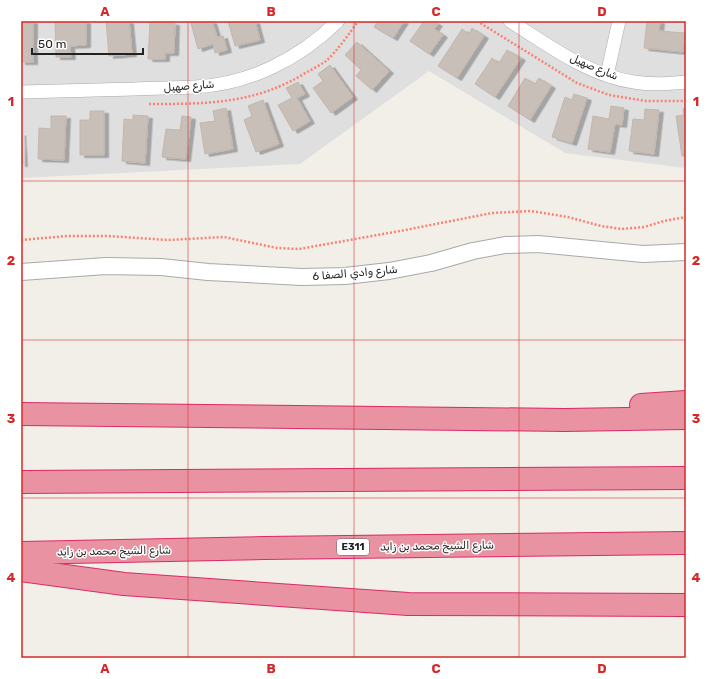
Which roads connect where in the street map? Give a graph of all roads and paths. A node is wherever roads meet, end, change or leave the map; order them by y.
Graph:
1 (338, 21) edge
2 (510, 21) edge
3 (619, 21) edge
4 (607, 75) junction
5 (686, 82) edge
6 (21, 92) edge
7 (686, 217) edge
8 (21, 240) edge
9 (686, 252) edge
10 (21, 272) edge
11 (686, 402) edge
12 (21, 414) edge
13 (686, 418) edge
14 (565, 420) junction
15 (686, 478) edge
16 (21, 482) edge
17 (686, 544) edge
18 (21, 553) edge
19 (21, 570) edge
20 (686, 605) edge

1 - 6 street, شارع صهيل
2 - 4 street, شارع صهيل
3 - 4 street
4 - 5 street, شارع صهيل
7 - 8 path
9 - 10 street, شارع وادي الصفا 6
11 - 14 highway
12 - 14 highway
13 - 14 highway
15 - 16 highway
17 - 18 highway, شارع الشيخ محمد بن زايد / E311
19 - 20 highway

